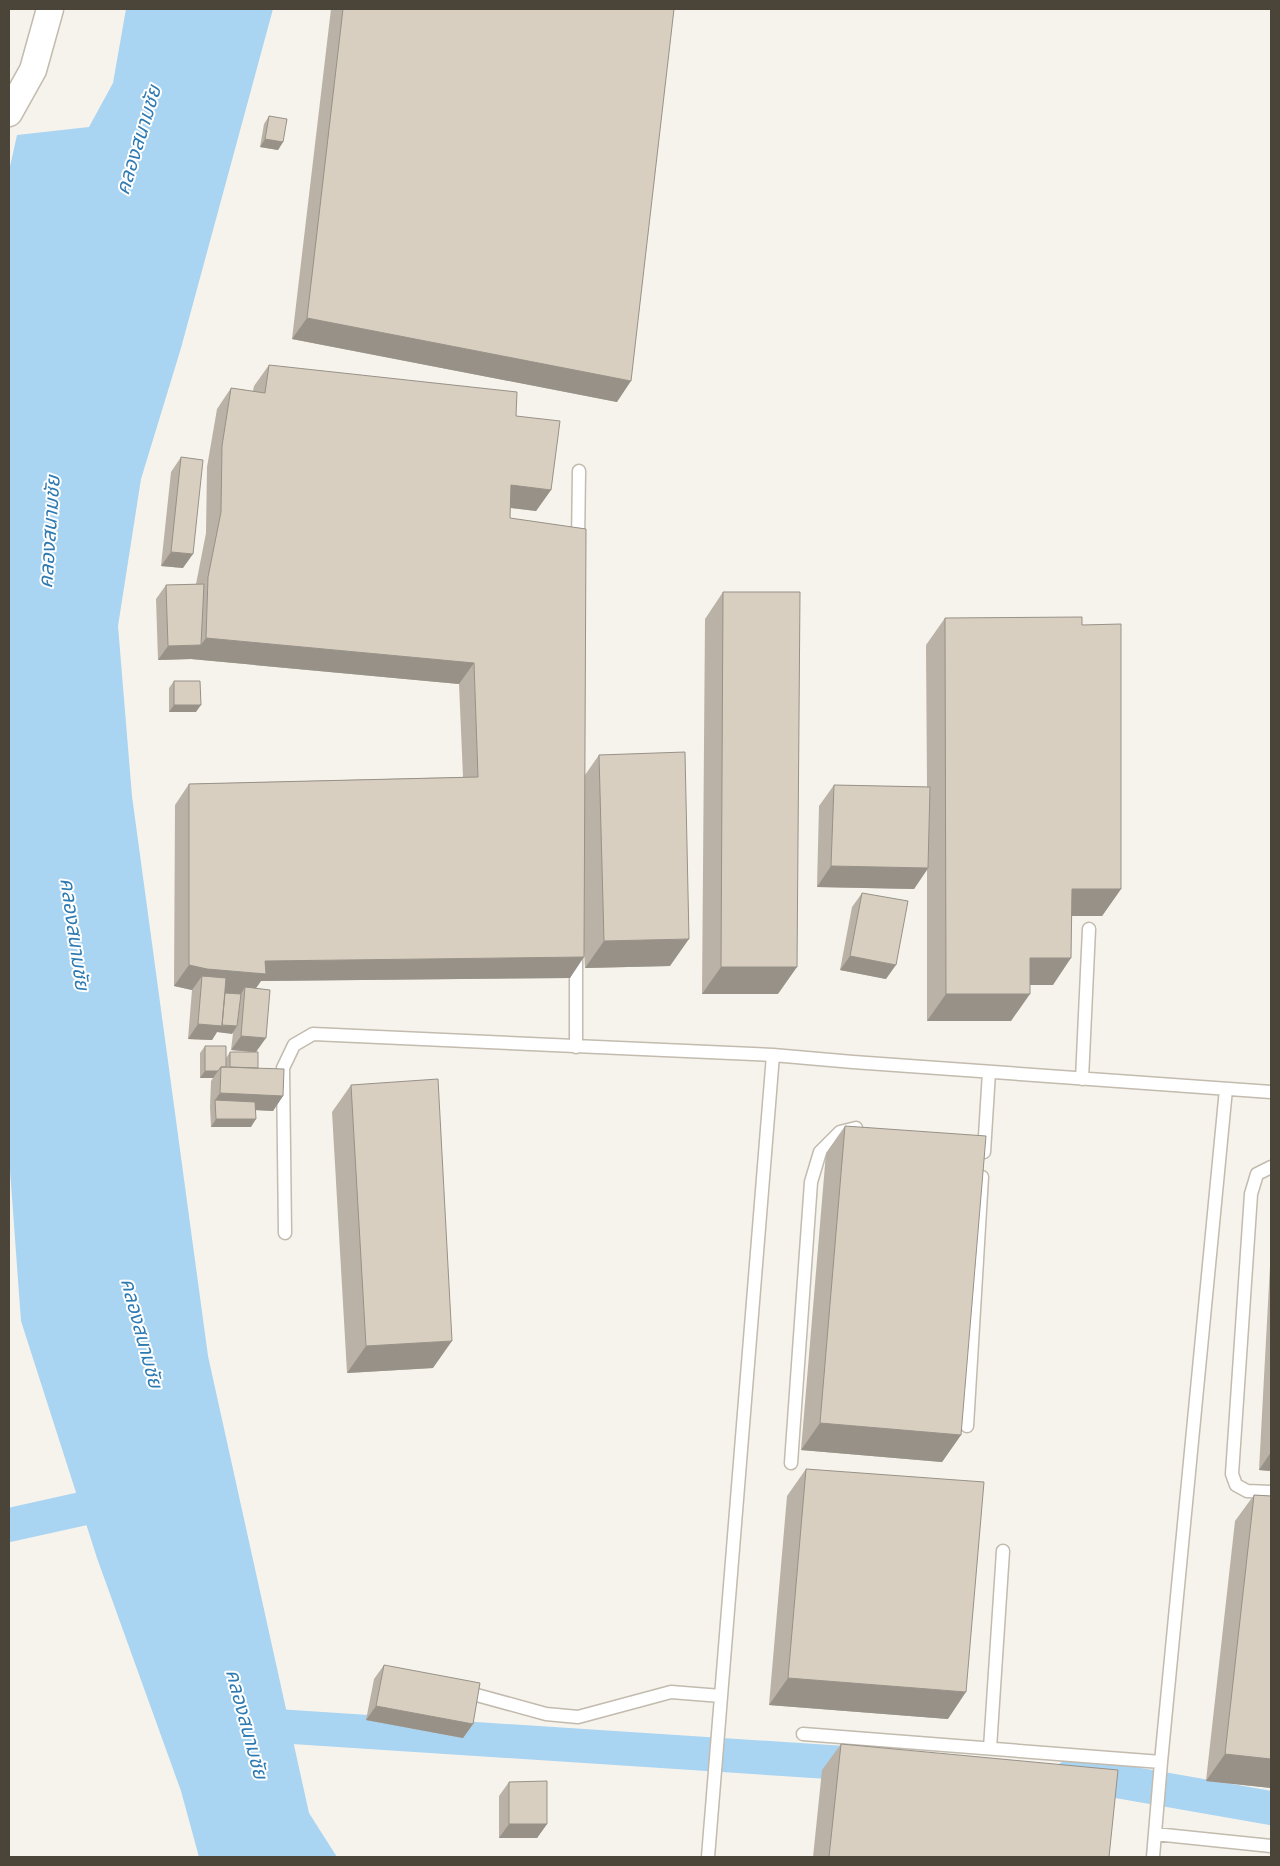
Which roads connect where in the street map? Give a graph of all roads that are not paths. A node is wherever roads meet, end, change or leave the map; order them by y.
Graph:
1 (50, 9) edge
2 (9, 114) edge
3 (579, 471) dead end
4 (578, 560) edge
5 (1089, 929) dead end
6 (576, 937) edge
7 (576, 1046) junction
8 (773, 1055) junction
9 (989, 1072) junction
10 (1082, 1079) junction
11 (1226, 1089) junction
12 (1271, 1092) edge
13 (870, 1128) edge
14 (1271, 1167) edge
15 (285, 1233) dead end
16 (967, 1426) dead end
17 (791, 1463) dead end
18 (1271, 1492) edge
19 (1003, 1551) dead end
20 (447, 1686) edge
21 (721, 1696) junction
22 (803, 1734) dead end
23 (990, 1748) junction
24 (1161, 1762) junction
25 (1155, 1834) junction
26 (1271, 1846) edge
27 (708, 1857) edge
28 (1153, 1857) edge

1 - 2 street
3 - 4 lane
5 - 10 lane
6 - 7 lane
7 - 8 lane
7 - 15 lane
8 - 9 lane
8 - 21 lane
9 - 10 lane
9 - 16 lane
10 - 11 lane
11 - 12 lane
11 - 24 lane
13 - 17 lane
14 - 18 lane
19 - 23 lane
20 - 21 lane
21 - 27 lane
22 - 23 lane
23 - 24 lane
24 - 25 lane
25 - 26 lane
25 - 28 lane

